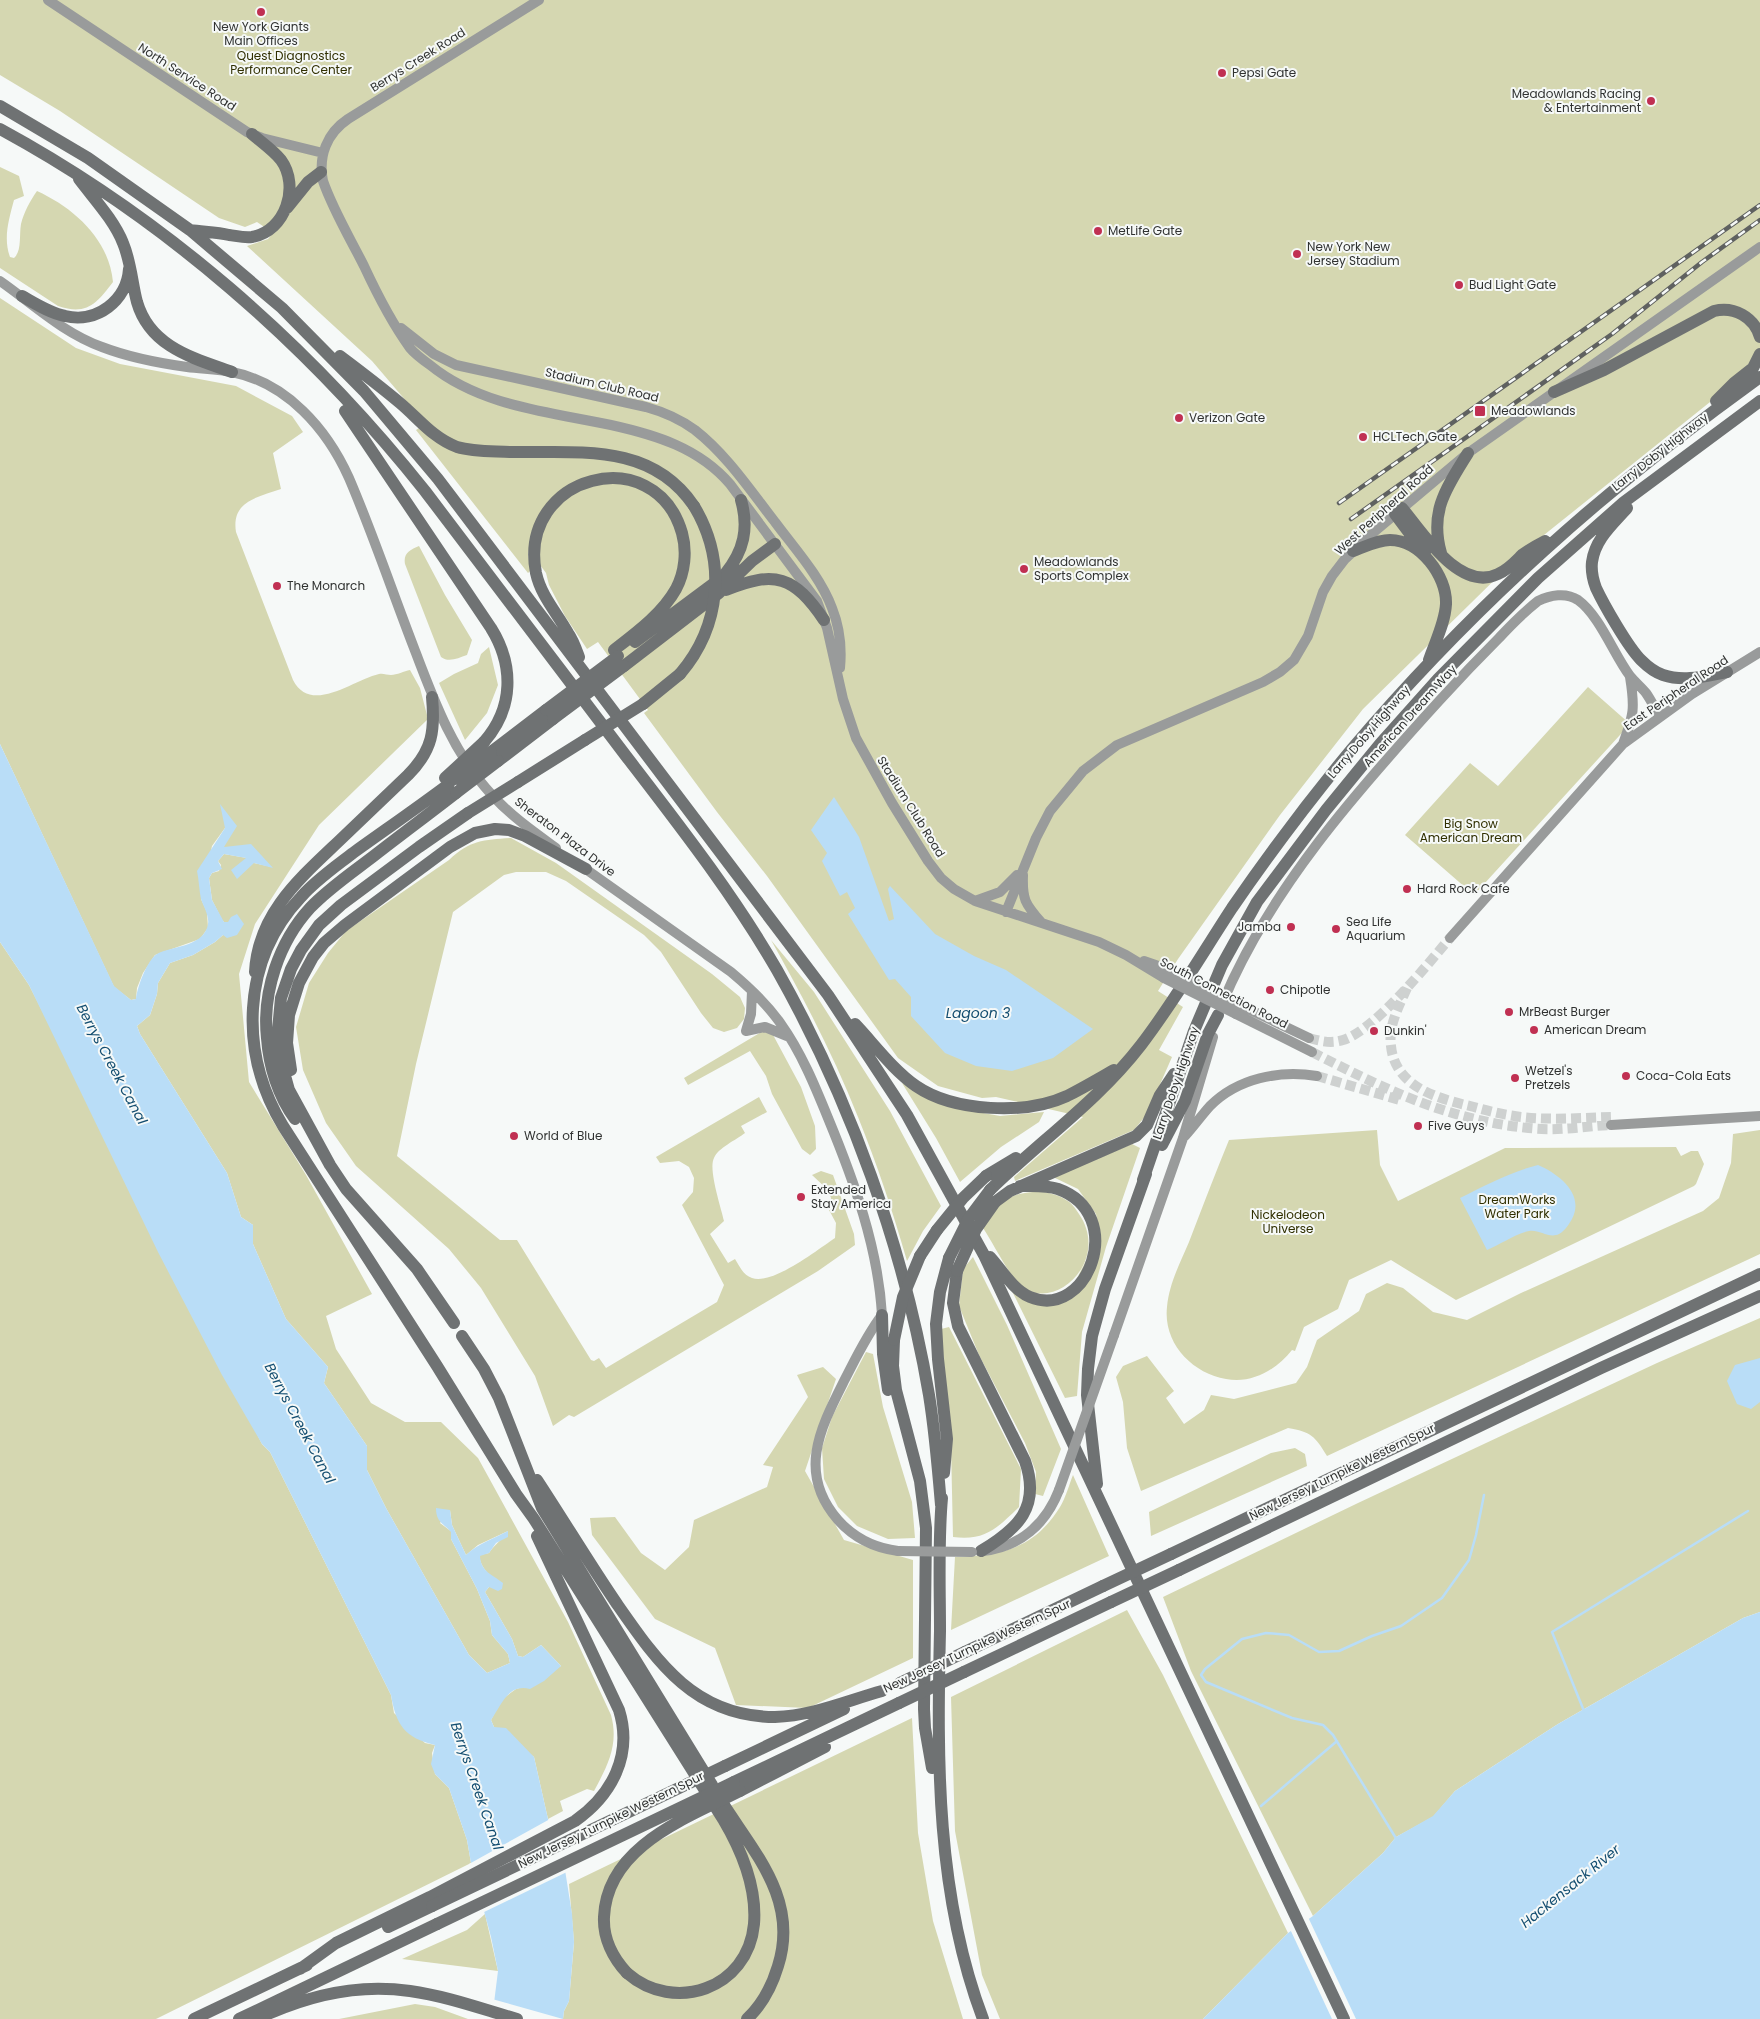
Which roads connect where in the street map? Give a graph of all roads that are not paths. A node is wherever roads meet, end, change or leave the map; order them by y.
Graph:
1 (48, 0) edge
2 (539, 0) edge
3 (0, 106) edge
4 (0, 129) edge
5 (252, 134) junction
6 (323, 153) junction
7 (321, 172) junction
8 (75, 173) junction
9 (285, 211) junction
10 (190, 230) junction
11 (1760, 247) edge
12 (128, 261) junction
13 (0, 281) edge
14 (22, 296) junction
15 (299, 324) junction
16 (396, 325) junction
17 (1760, 336) edge
18 (1760, 354) edge
19 (232, 372) junction
20 (1760, 377) edge
21 (325, 379) junction
22 (1554, 392) junction
23 (1760, 401) edge
24 (1695, 424) junction
25 (1468, 453) junction
26 (1648, 486) junction
27 (741, 500) junction
28 (1398, 511) junction
29 (1573, 524) junction
30 (775, 544) junction
31 (1353, 551) junction
32 (1441, 553) junction
33 (1428, 560) junction
34 (752, 561) junction
35 (721, 578) junction
36 (719, 593) junction
37 (824, 620) junction
38 (1760, 652) edge
39 (619, 657) junction
40 (1427, 664) junction
41 (1727, 672) junction
42 (1630, 676) junction
43 (839, 678) junction
44 (583, 680) junction
45 (432, 697) junction
46 (550, 715) junction
47 (1660, 716) junction
48 (1623, 744) junction
49 (491, 751) junction
50 (450, 785) junction
51 (586, 869) junction
52 (1023, 869) junction
53 (976, 901) junction
54 (1006, 912) junction
55 (1041, 922) junction
56 (1450, 938) tunnel mouth
57 (752, 991) junction
58 (828, 995) junction
59 (253, 1002) junction
60 (1238, 1009) junction
61 (1218, 1015) junction
62 (789, 1036) junction
63 (1309, 1038) tunnel mouth
64 (1312, 1052) tunnel mouth
65 (1185, 1058) junction
66 (1123, 1066) junction
67 (1317, 1076) tunnel mouth
68 (1760, 1116) edge
69 (1611, 1121) tunnel mouth
70 (1183, 1138) junction
71 (1040, 1145) junction
72 (330, 1165) junction
73 (1143, 1180) junction
74 (1020, 1186) junction
75 (993, 1196) junction
76 (977, 1241) junction
77 (1760, 1274) edge
78 (1760, 1296) edge
79 (882, 1315) junction
80 (454, 1323) dead end
81 (462, 1336) dead end
82 (525, 1462) junction
83 (516, 1494) junction
84 (1099, 1496) junction
85 (941, 1505) junction
86 (977, 1552) junction
87 (925, 1573) junction
88 (882, 1691) junction
89 (737, 1786) junction
90 (942, 1816) junction
91 (431, 1902) junction
92 (194, 2019) edge
93 (238, 2019) edge
94 (257, 2019) edge
95 (517, 2019) edge
96 (747, 2019) edge
97 (983, 2019) edge
98 (1344, 2019) edge

1 - 5 street, North Service Road
2 - 6 street, Berrys Creek Road
3 - 10 highway
4 - 8 highway
5 - 6 street, North Service Road
5 - 9 highway
6 - 7 street, Stadium Club Road
7 - 9 highway
7 - 16 street, Stadium Club Road
8 - 12 highway
8 - 21 highway
9 - 10 highway
10 - 15 highway
11 - 22 street, West Peripheral Road
12 - 14 highway
12 - 19 highway
13 - 14 street, Sheraton Plaza Drive
14 - 19 street, Sheraton Plaza Drive
15 - 44 highway
15 - 72 highway, bridge
16 - 27 street, Stadium Club Road
16 - 43 street, Stadium Club Road
17 - 22 highway
18 - 24 highway
19 - 45 street, Sheraton Plaza Drive
20 - 24 highway, Larry Doby Highway
21 - 49 highway
21 - 85 highway
22 - 25 street, West Peripheral Road
23 - 26 highway, Larry Doby Highway
24 - 29 highway, Larry Doby Highway
25 - 28 street, West Peripheral Road
25 - 32 highway
26 - 41 highway
26 - 65 highway, Larry Doby Highway
27 - 30 street, Stadium Club Road
27 - 35 highway
28 - 31 street, West Peripheral Road
28 - 32 highway
28 - 33 highway
29 - 32 highway
29 - 40 highway, Larry Doby Highway
30 - 34 highway
30 - 37 street, Stadium Club Road
31 - 33 highway
31 - 52 street, West Peripheral Road
33 - 40 highway
34 - 35 highway
34 - 36 highway
35 - 39 highway
36 - 37 highway
36 - 39 highway
37 - 43 street, Stadium Club Road
38 - 41 street, East Peripheral Road
39 - 44 highway, bridge
39 - 44 highway
39 - 46 highway, bridge
40 - 66 highway, Larry Doby Highway
41 - 47 street, East Peripheral Road
42 - 47 street, American Dream Way
42 - 48 street
42 - 61 street, American Dream Way
43 - 53 street, Stadium Club Road
44 - 46 highway, bridge
44 - 58 highway
45 - 51 street, Sheraton Plaza Drive
45 - 59 highway
46 - 49 highway
47 - 48 street, East Peripheral Road
48 - 56 street, East Peripheral Road
49 - 50 highway, bridge
49 - 50 highway, bridge
50 - 59 highway
50 - 72 highway
51 - 57 street, Sheraton Plaza Drive
51 - 72 highway
52 - 53 street
52 - 54 street, West Peripheral Road
52 - 55 street
53 - 54 street, Stadium Club Road
54 - 55 street, South Connection Road
55 - 60 street, South Connection Road, bridge
57 - 62 street, Sheraton Plaza Drive
57 - 62 street
58 - 66 highway
58 - 76 highway
59 - 83 highway
60 - 63 street, South Connection Road
60 - 64 street, South Connection Road
61 - 70 street, American Dream Way
61 - 73 highway
62 - 79 street, Sheraton Plaza Drive
65 - 73 highway, Larry Doby Highway
65 - 74 highway
66 - 71 highway, Larry Doby Highway
67 - 70 street
68 - 69 street
70 - 86 street, American Dream Way, bridge
71 - 75 highway
71 - 87 highway, bridge
72 - 80 highway
73 - 84 highway
74 - 75 highway
74 - 76 highway
75 - 85 highway, bridge
75 - 86 highway, bridge
76 - 84 highway
77 - 88 highway, New Jersey Turnpike Western Spur, bridge
78 - 89 highway, New Jersey Turnpike Western Spur, bridge
79 - 86 street, American Dream Way, bridge
79 - 87 highway
81 - 82 highway
82 - 88 highway
82 - 96 highway
83 - 89 highway, bridge
83 - 91 highway
84 - 98 highway
85 - 90 highway
87 - 90 highway
88 - 91 highway, New Jersey Turnpike Western Spur, bridge
89 - 93 highway, New Jersey Turnpike Western Spur, bridge
90 - 97 highway
91 - 92 highway, New Jersey Turnpike Western Spur
94 - 95 highway

